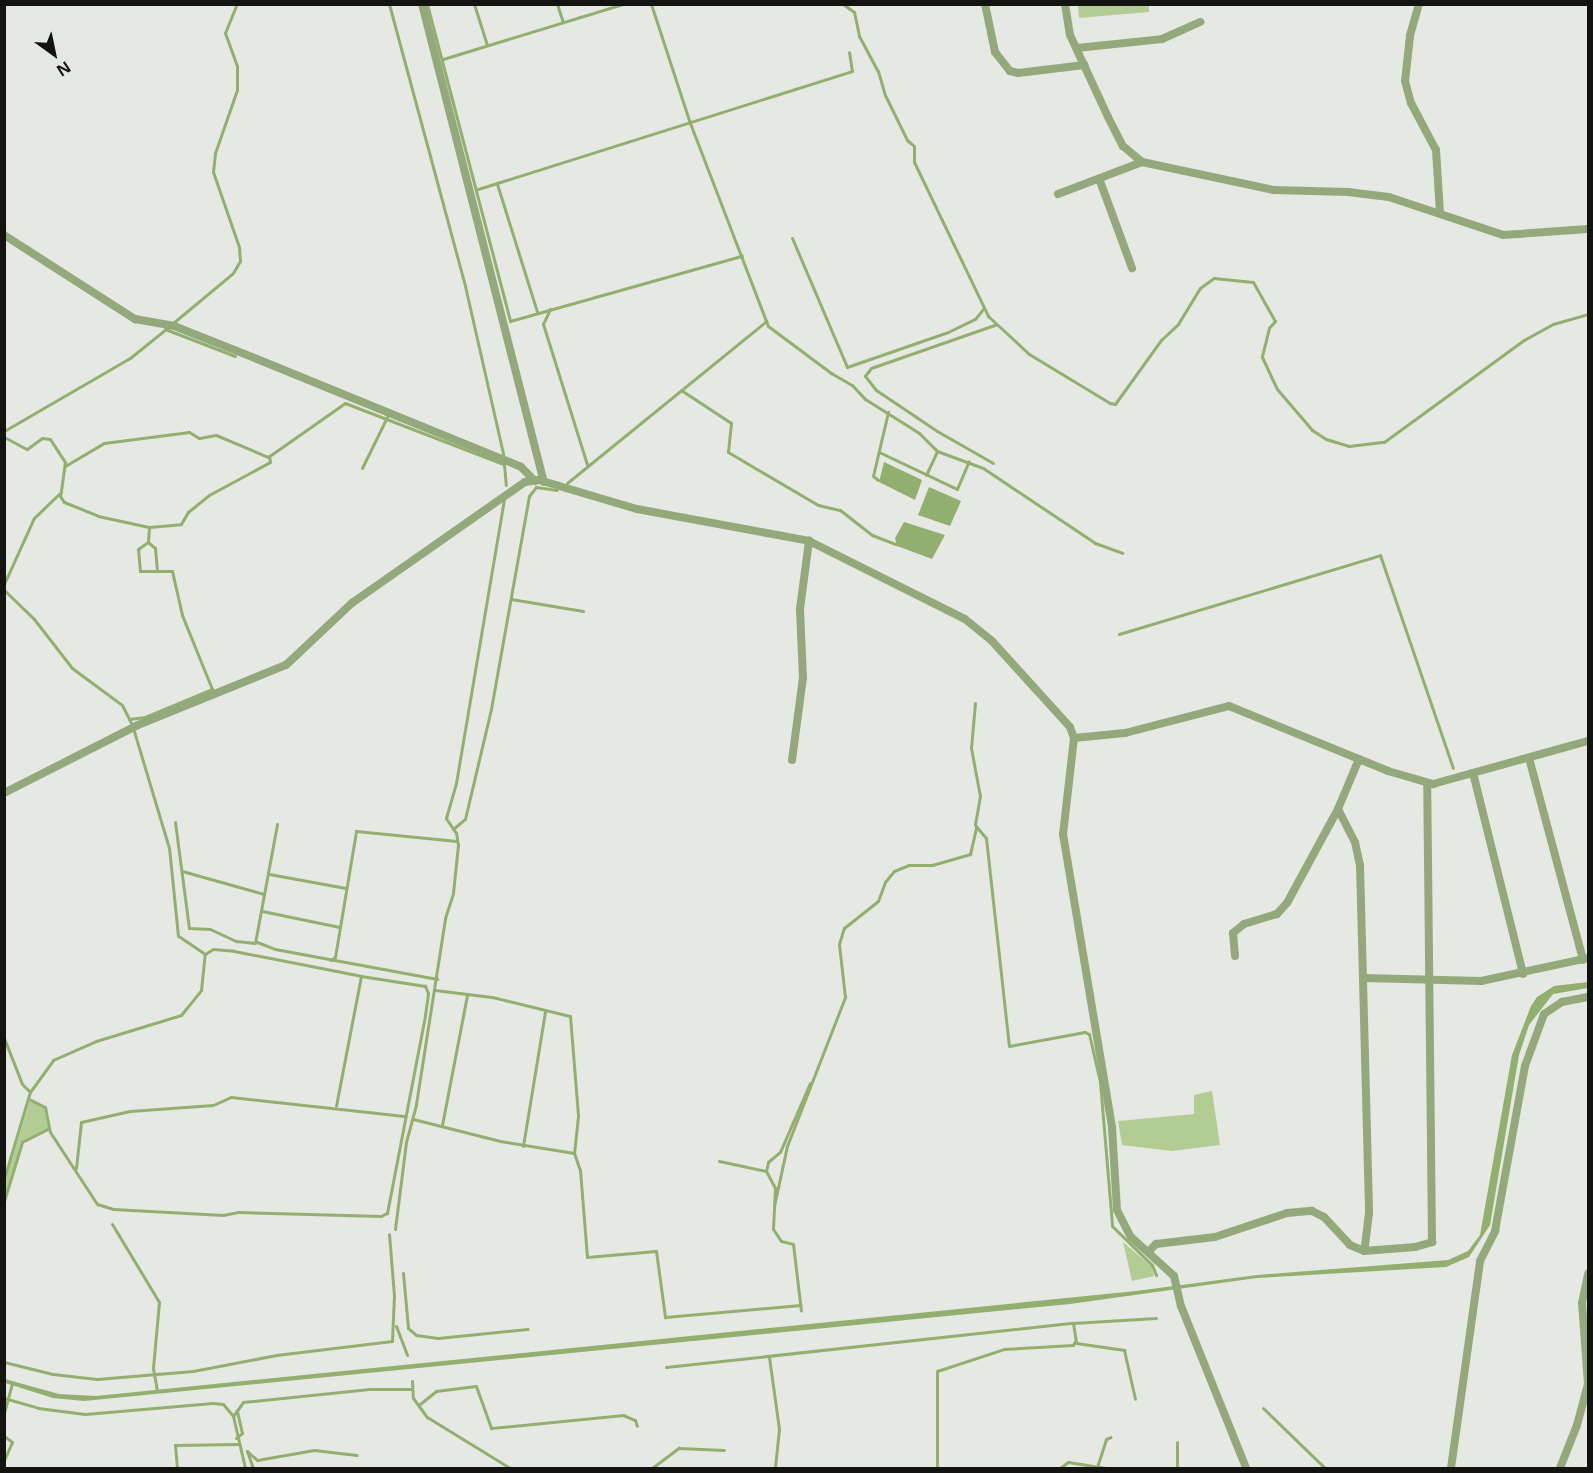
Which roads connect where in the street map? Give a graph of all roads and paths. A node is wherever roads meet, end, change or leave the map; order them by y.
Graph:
1 (422, 4) edge
2 (985, 4) edge
3 (1065, 4) edge
4 (1419, 4) edge
5 (1200, 22) dead end
6 (1077, 48) junction
7 (1085, 65) junction
8 (1142, 162) junction
9 (1100, 181) junction
10 (1058, 194) dead end
11 (1440, 213) junction
12 (1588, 229) edge
13 (4, 235) edge
14 (1132, 268) dead end
15 (535, 481) junction
16 (544, 482) junction
17 (809, 541) junction
18 (1074, 738) junction
19 (1588, 741) edge
20 (1529, 758) junction
21 (1359, 759) junction
22 (792, 760) dead end
23 (1473, 773) junction
24 (1427, 784) junction
25 (4, 793) edge
26 (1338, 809) junction
27 (1235, 956) dead end
28 (1586, 959) edge
29 (1524, 974) junction
30 (1364, 978) junction
31 (1432, 980) junction
32 (1588, 997) edge
33 (1149, 1251) junction
34 (1364, 1251) junction
35 (1588, 1274) edge
36 (1246, 1468) edge
37 (1451, 1468) edge
38 (1560, 1468) edge

1 - 16 street
2 - 7 street
3 - 6 street
4 - 11 street
5 - 6 street
6 - 7 street
7 - 8 street
8 - 9 street
8 - 11 street
9 - 10 street
9 - 14 street
11 - 12 street
13 - 15 street
15 - 16 street
15 - 25 street
16 - 17 street
17 - 18 street
17 - 22 street
18 - 21 street
18 - 33 street
19 - 20 street
20 - 23 street
20 - 28 street
21 - 24 street
21 - 26 street
23 - 24 street
23 - 29 street
24 - 31 street
26 - 27 street
26 - 30 street
28 - 29 street
29 - 31 street
30 - 31 street
30 - 34 street
31 - 34 street
32 - 37 street
33 - 34 street
33 - 36 street
35 - 38 street

